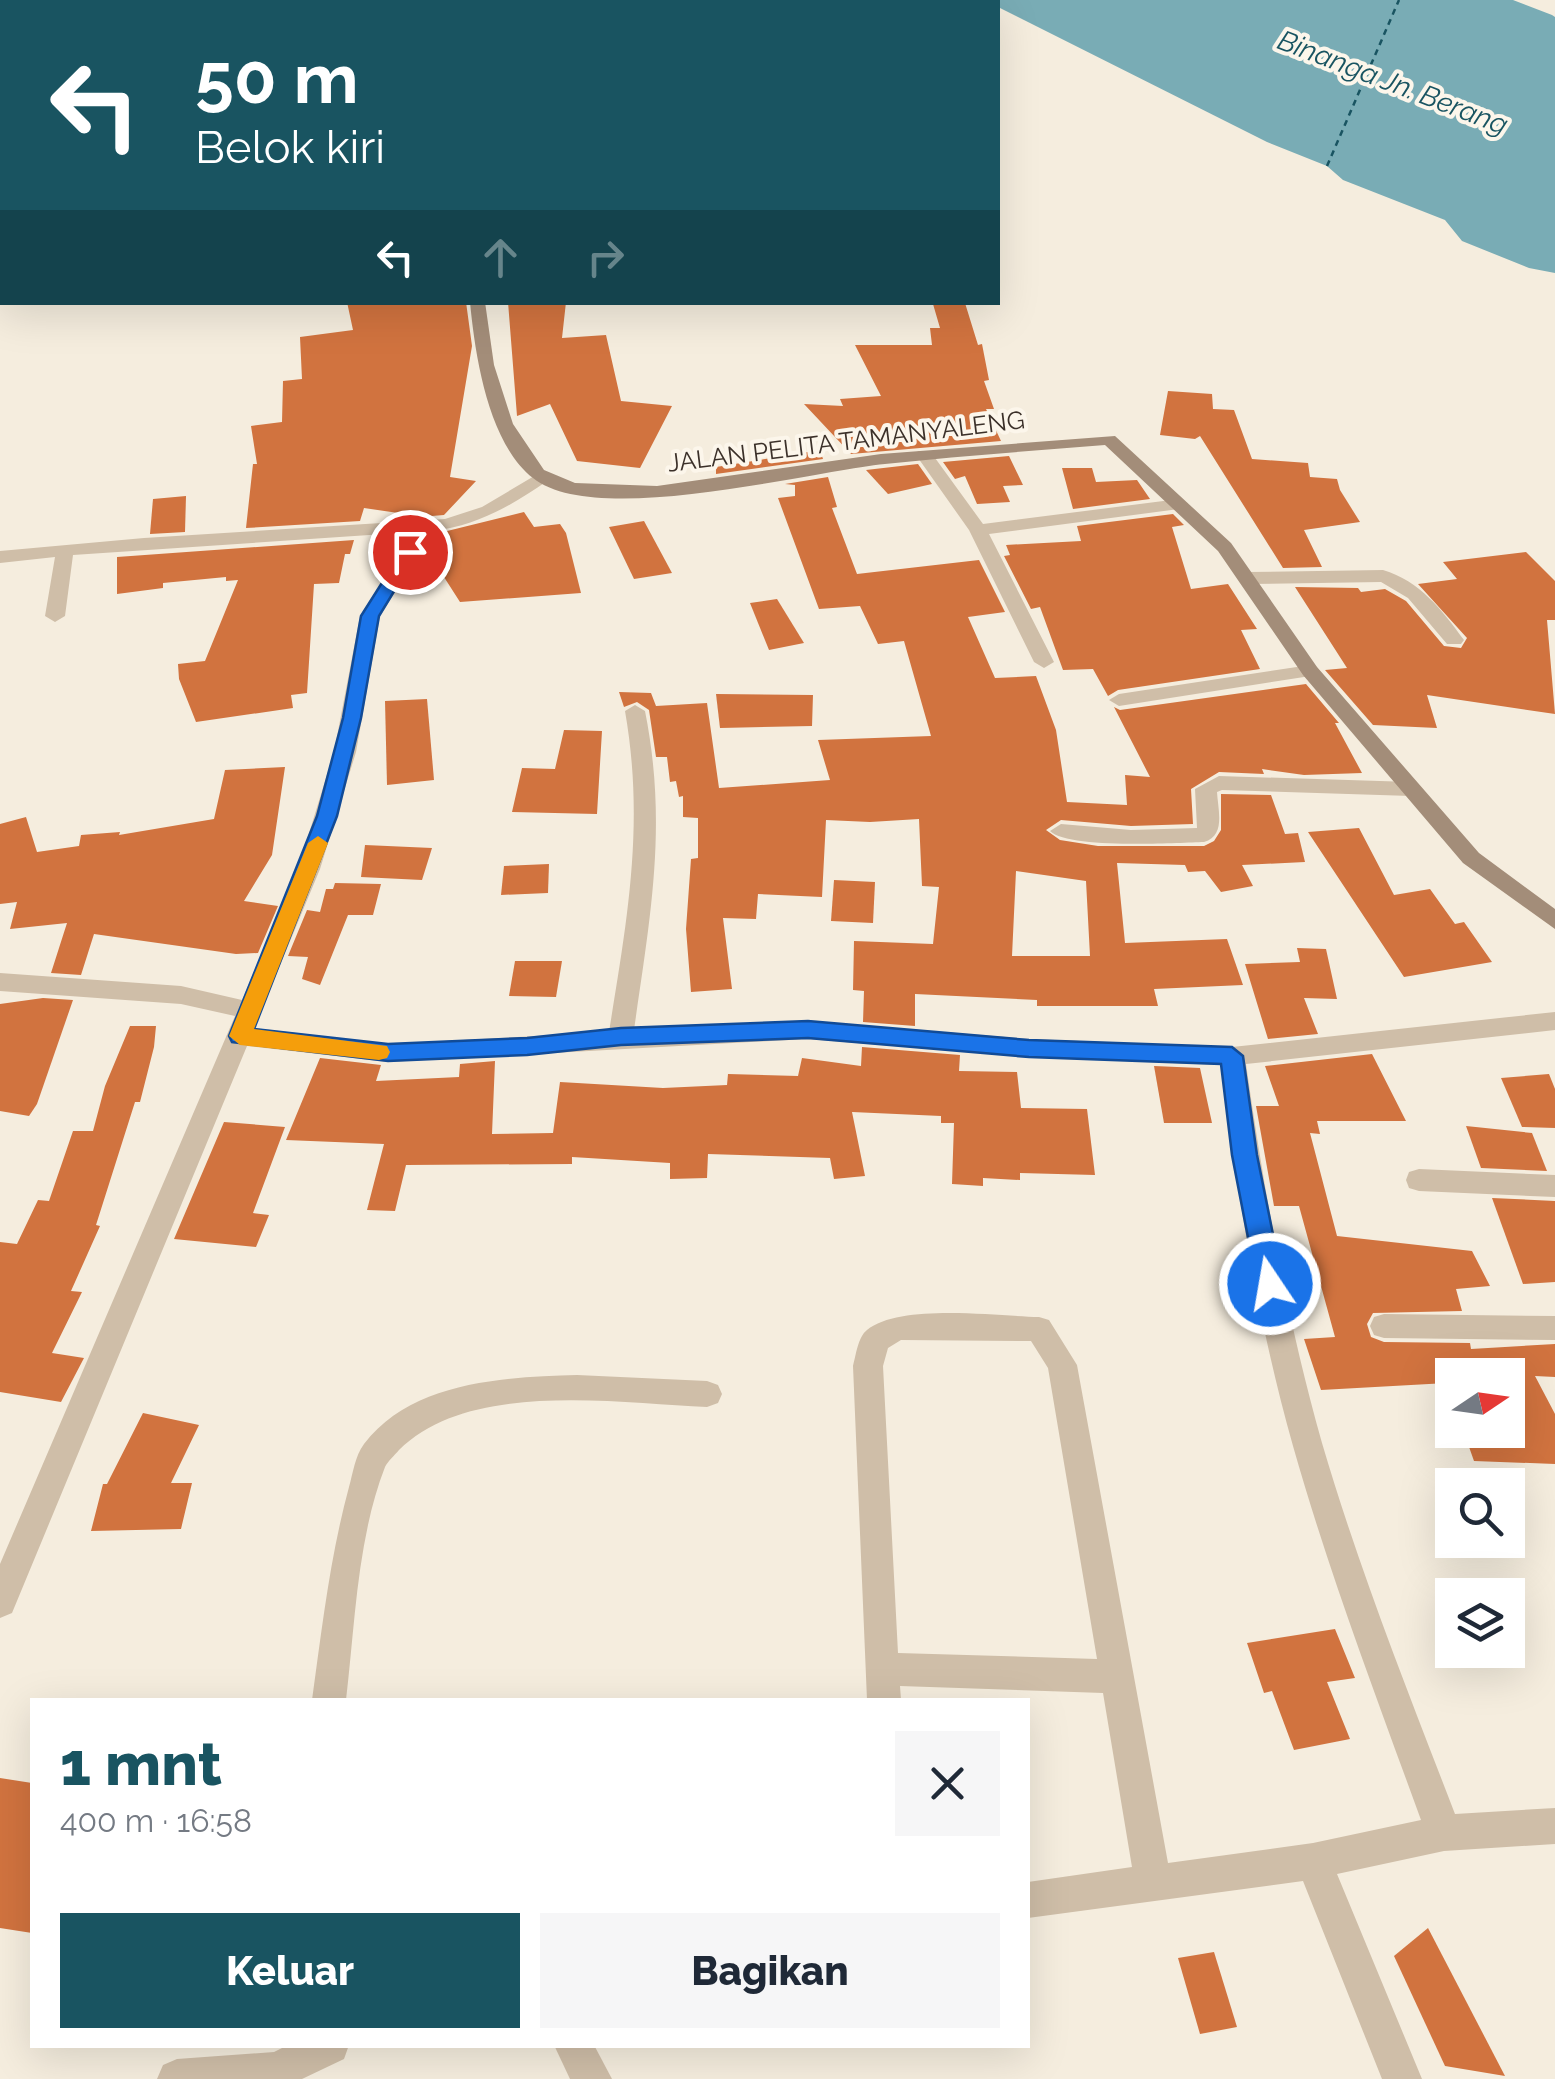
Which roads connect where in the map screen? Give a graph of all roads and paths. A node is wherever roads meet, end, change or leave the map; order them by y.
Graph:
1 (478, 305) edge
2 (924, 456) junction
3 (541, 477) junction
4 (1179, 504) junction
5 (428, 526) junction
6 (978, 530) junction
7 (65, 550) junction
8 (0, 557) edge
9 (1247, 578) junction
10 (55, 616) dead end
11 (1454, 640) dead end
12 (1044, 662) dead end
13 (1310, 671) junction
14 (1119, 700) dead end
15 (635, 712) dead end
16 (1411, 789) junction
17 (1061, 831) dead end
18 (1555, 920) edge
19 (0, 982) edge
20 (248, 1010) junction
21 (1555, 1020) edge
22 (240, 1036) junction
23 (621, 1037) junction
24 (1232, 1056) junction
25 (1419, 1180) dead end
26 (1555, 1186) edge
27 (1384, 1326) dead end
28 (1555, 1328) edge
29 (708, 1394) dead end
30 (0, 1602) edge
31 (1116, 1677) junction
32 (883, 1684) edge
33 (328, 1698) edge
34 (1555, 1826) edge
35 (1444, 1834) junction
36 (1313, 1861) junction
37 (1153, 1883) junction
38 (1030, 1900) edge
39 (318, 2048) edge
40 (575, 2048) edge
41 (278, 2058) edge
42 (177, 2079) edge
43 (592, 2079) edge
44 (1402, 2079) edge

1 - 3 street
2 - 3 street, JALAN PELITA TAMANYALENG
2 - 4 street, JALAN PELITA TAMANYALENG
2 - 6 street
3 - 5 street
4 - 6 street
4 - 9 street, JALAN PELITA TAMANYALENG
5 - 7 street
5 - 20 street
6 - 12 street
7 - 8 street
7 - 10 street
9 - 11 street
9 - 13 street, JALAN PELITA TAMANYALENG
13 - 14 street
13 - 16 street, JALAN PELITA TAMANYALENG
15 - 23 street
16 - 17 street
16 - 18 street, JALAN PELITA TAMANYALENG
19 - 20 street
20 - 22 street
21 - 24 street
22 - 23 street
22 - 30 street
23 - 24 street
24 - 35 street
25 - 26 street
27 - 28 street
29 - 33 street
31 - 32 street
31 - 32 street
31 - 37 street
34 - 35 street
35 - 36 street
36 - 37 street
36 - 44 street
37 - 38 street
39 - 41 street
40 - 43 street
41 - 42 street

